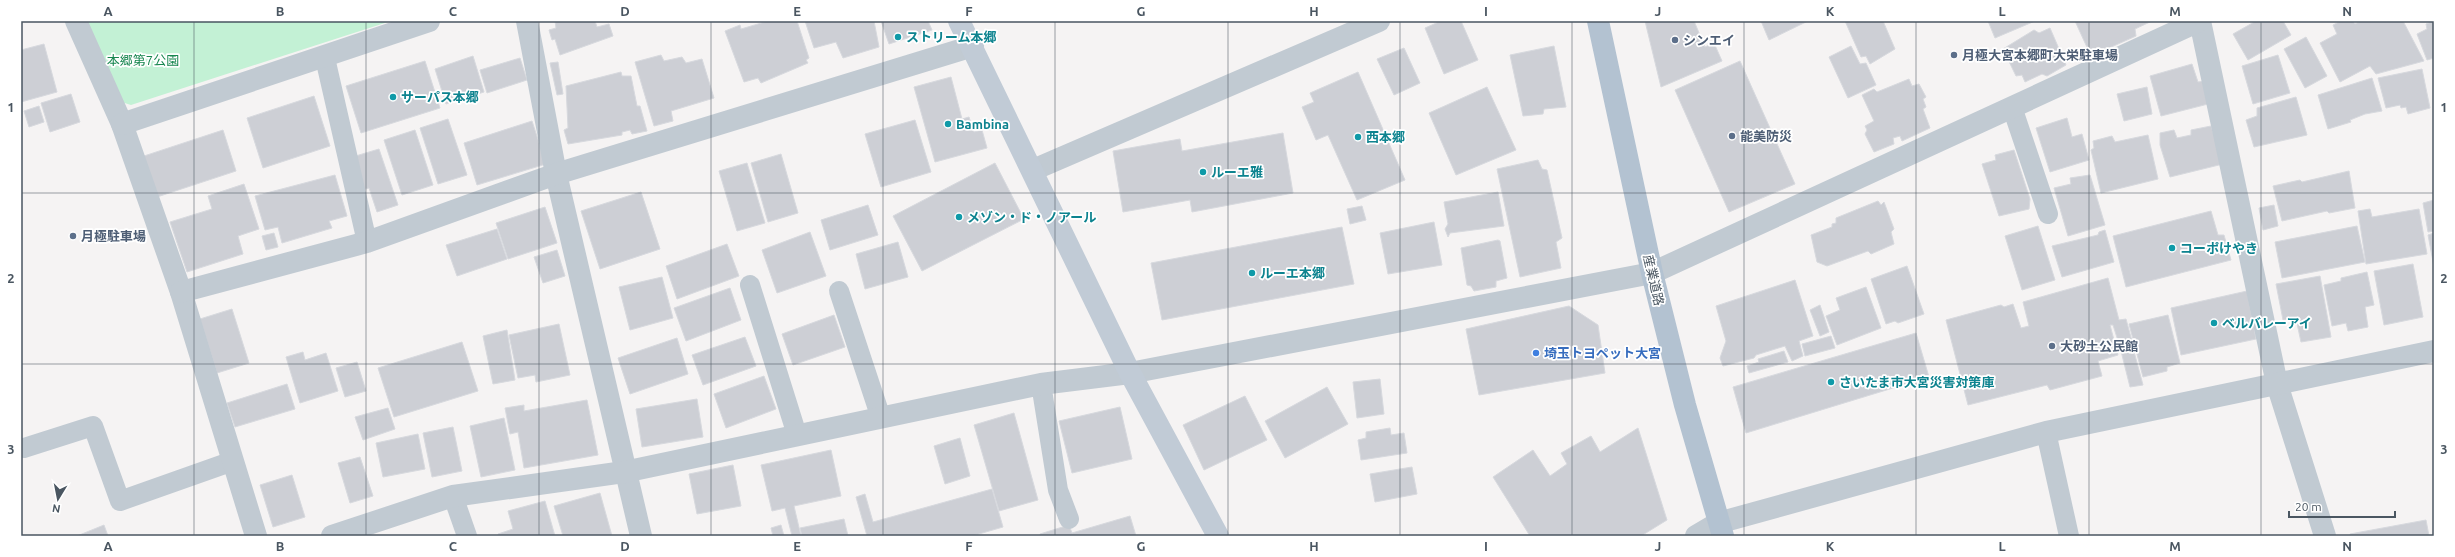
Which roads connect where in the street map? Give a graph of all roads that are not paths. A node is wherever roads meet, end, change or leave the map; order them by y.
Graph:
1 (76, 21) edge
2 (429, 21) edge
3 (527, 21) edge
4 (960, 21) edge
5 (1379, 21) edge
6 (1598, 21) edge
7 (2200, 21) edge
8 (973, 46) junction
9 (325, 58) junction
10 (2012, 107) junction
11 (122, 124) junction
12 (1033, 170) junction
13 (556, 174) junction
14 (2048, 214) dead end
15 (367, 242) junction
16 (1652, 273) junction
17 (750, 285) dead end
18 (839, 291) dead end
19 (181, 292) junction
20 (2434, 351) edge
21 (1130, 373) junction
22 (1041, 384) junction
23 (2277, 384) junction
24 (881, 418) junction
25 (2046, 432) junction
26 (797, 435) junction
27 (24, 448) dead end
28 (233, 461) junction
29 (624, 472) junction
30 (453, 496) junction
31 (1069, 519) dead end
32 (1721, 529) edge
33 (256, 536) edge
34 (332, 536) edge
35 (466, 536) edge
36 (641, 536) edge
37 (1218, 536) edge
38 (1696, 536) edge
39 (2069, 536) edge
40 (2325, 536) edge

1 - 11 street
2 - 9 street
3 - 13 street
4 - 8 street
5 - 12 street
6 - 16 main road, 産業道路
7 - 10 street
7 - 23 street
8 - 12 street
8 - 13 street
9 - 11 street
9 - 15 lane
10 - 14 lane
10 - 16 street
11 - 19 street
12 - 21 street
13 - 15 street
13 - 29 street
15 - 19 street
16 - 21 street
16 - 32 main road, 産業道路
17 - 26 lane
18 - 24 lane
19 - 28 street
20 - 23 street
21 - 22 street
21 - 37 street
22 - 24 street
22 - 31 lane
23 - 25 street
23 - 40 street
24 - 26 street
25 - 32 street
25 - 39 lane
26 - 29 street
27 - 28 lane
28 - 33 street
29 - 30 street
29 - 36 street
30 - 34 street
30 - 35 lane
32 - 38 street

